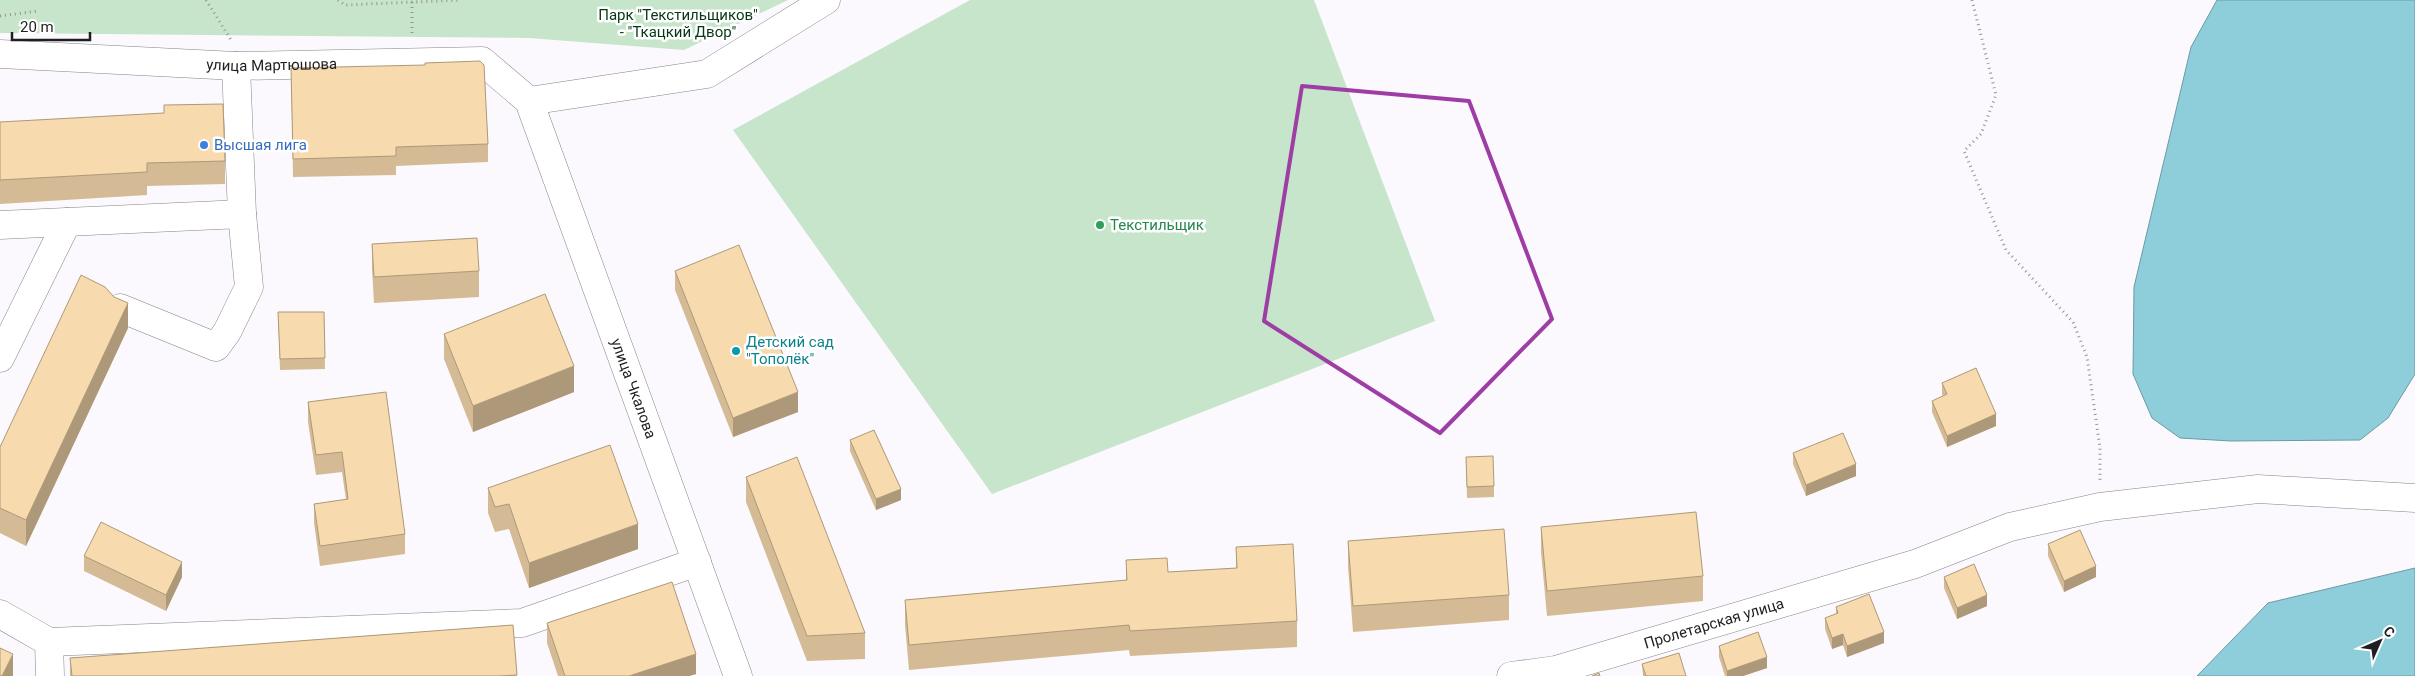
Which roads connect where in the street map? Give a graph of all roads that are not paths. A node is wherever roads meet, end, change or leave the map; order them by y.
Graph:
1 (826, 0) edge
2 (0, 54) edge
3 (236, 66) junction
4 (529, 101) junction
5 (242, 214) junction
6 (67, 222) junction
7 (0, 225) edge
8 (120, 308) edge
9 (0, 358) edge
10 (2415, 498) edge
11 (697, 562) junction
12 (0, 614) edge
13 (49, 642) junction
14 (50, 676) edge
15 (738, 676) edge
16 (1511, 676) edge

1 - 4 street
2 - 3 street, улица Мартюшова
3 - 4 street, улица Мартюшова
3 - 5 street
4 - 11 street, улица Чкалова
5 - 6 street
5 - 8 street
6 - 7 street
6 - 9 street
10 - 16 street, Пролетарская улица
11 - 13 street
11 - 15 street, улица Чкалова
12 - 13 street
13 - 14 street

